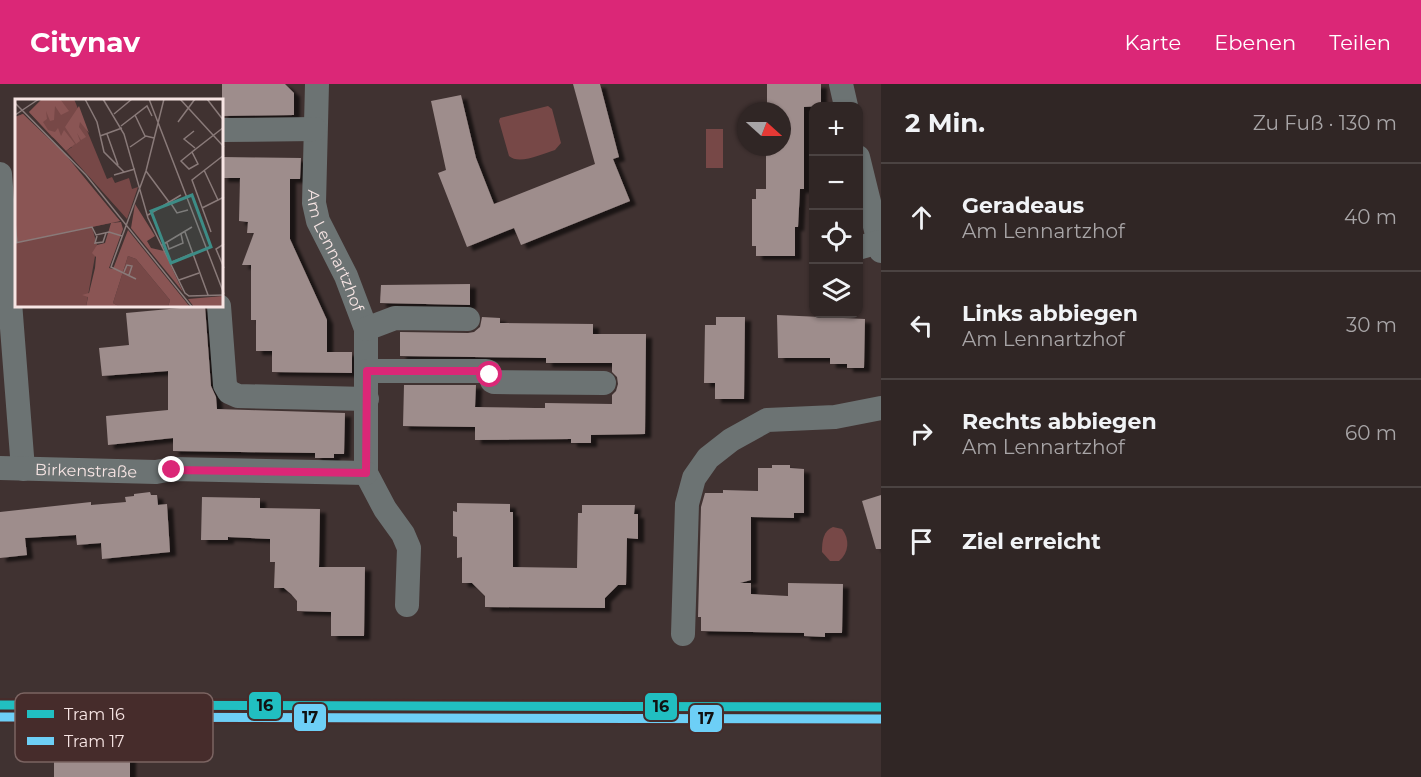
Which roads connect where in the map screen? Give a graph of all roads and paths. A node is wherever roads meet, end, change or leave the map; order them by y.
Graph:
1 (317, 84) edge
2 (841, 84) edge
3 (845, 102) edge
4 (224, 129) edge
5 (315, 129) junction
6 (0, 174) edge
7 (863, 188) edge
8 (873, 247) edge
9 (219, 308) edge
10 (468, 319) dead end
11 (366, 329) junction
12 (367, 371) junction
13 (604, 383) dead end
14 (367, 399) junction
15 (881, 408) edge
16 (12, 469) edge
17 (366, 473) junction
18 (408, 605) dead end
19 (683, 634) dead end

1 - 5 street, Am Lennartzhof
2 - 3 street
4 - 5 street
5 - 11 street, Am Lennartzhof
6 - 16 street
7 - 8 street
9 - 14 street
10 - 11 street
11 - 12 street, Am Lennartzhof
12 - 13 street
12 - 14 street, Am Lennartzhof
14 - 17 street, Am Lennartzhof
15 - 19 street
16 - 17 street, Birkenstraße
17 - 18 street, Am Lennartzhof

